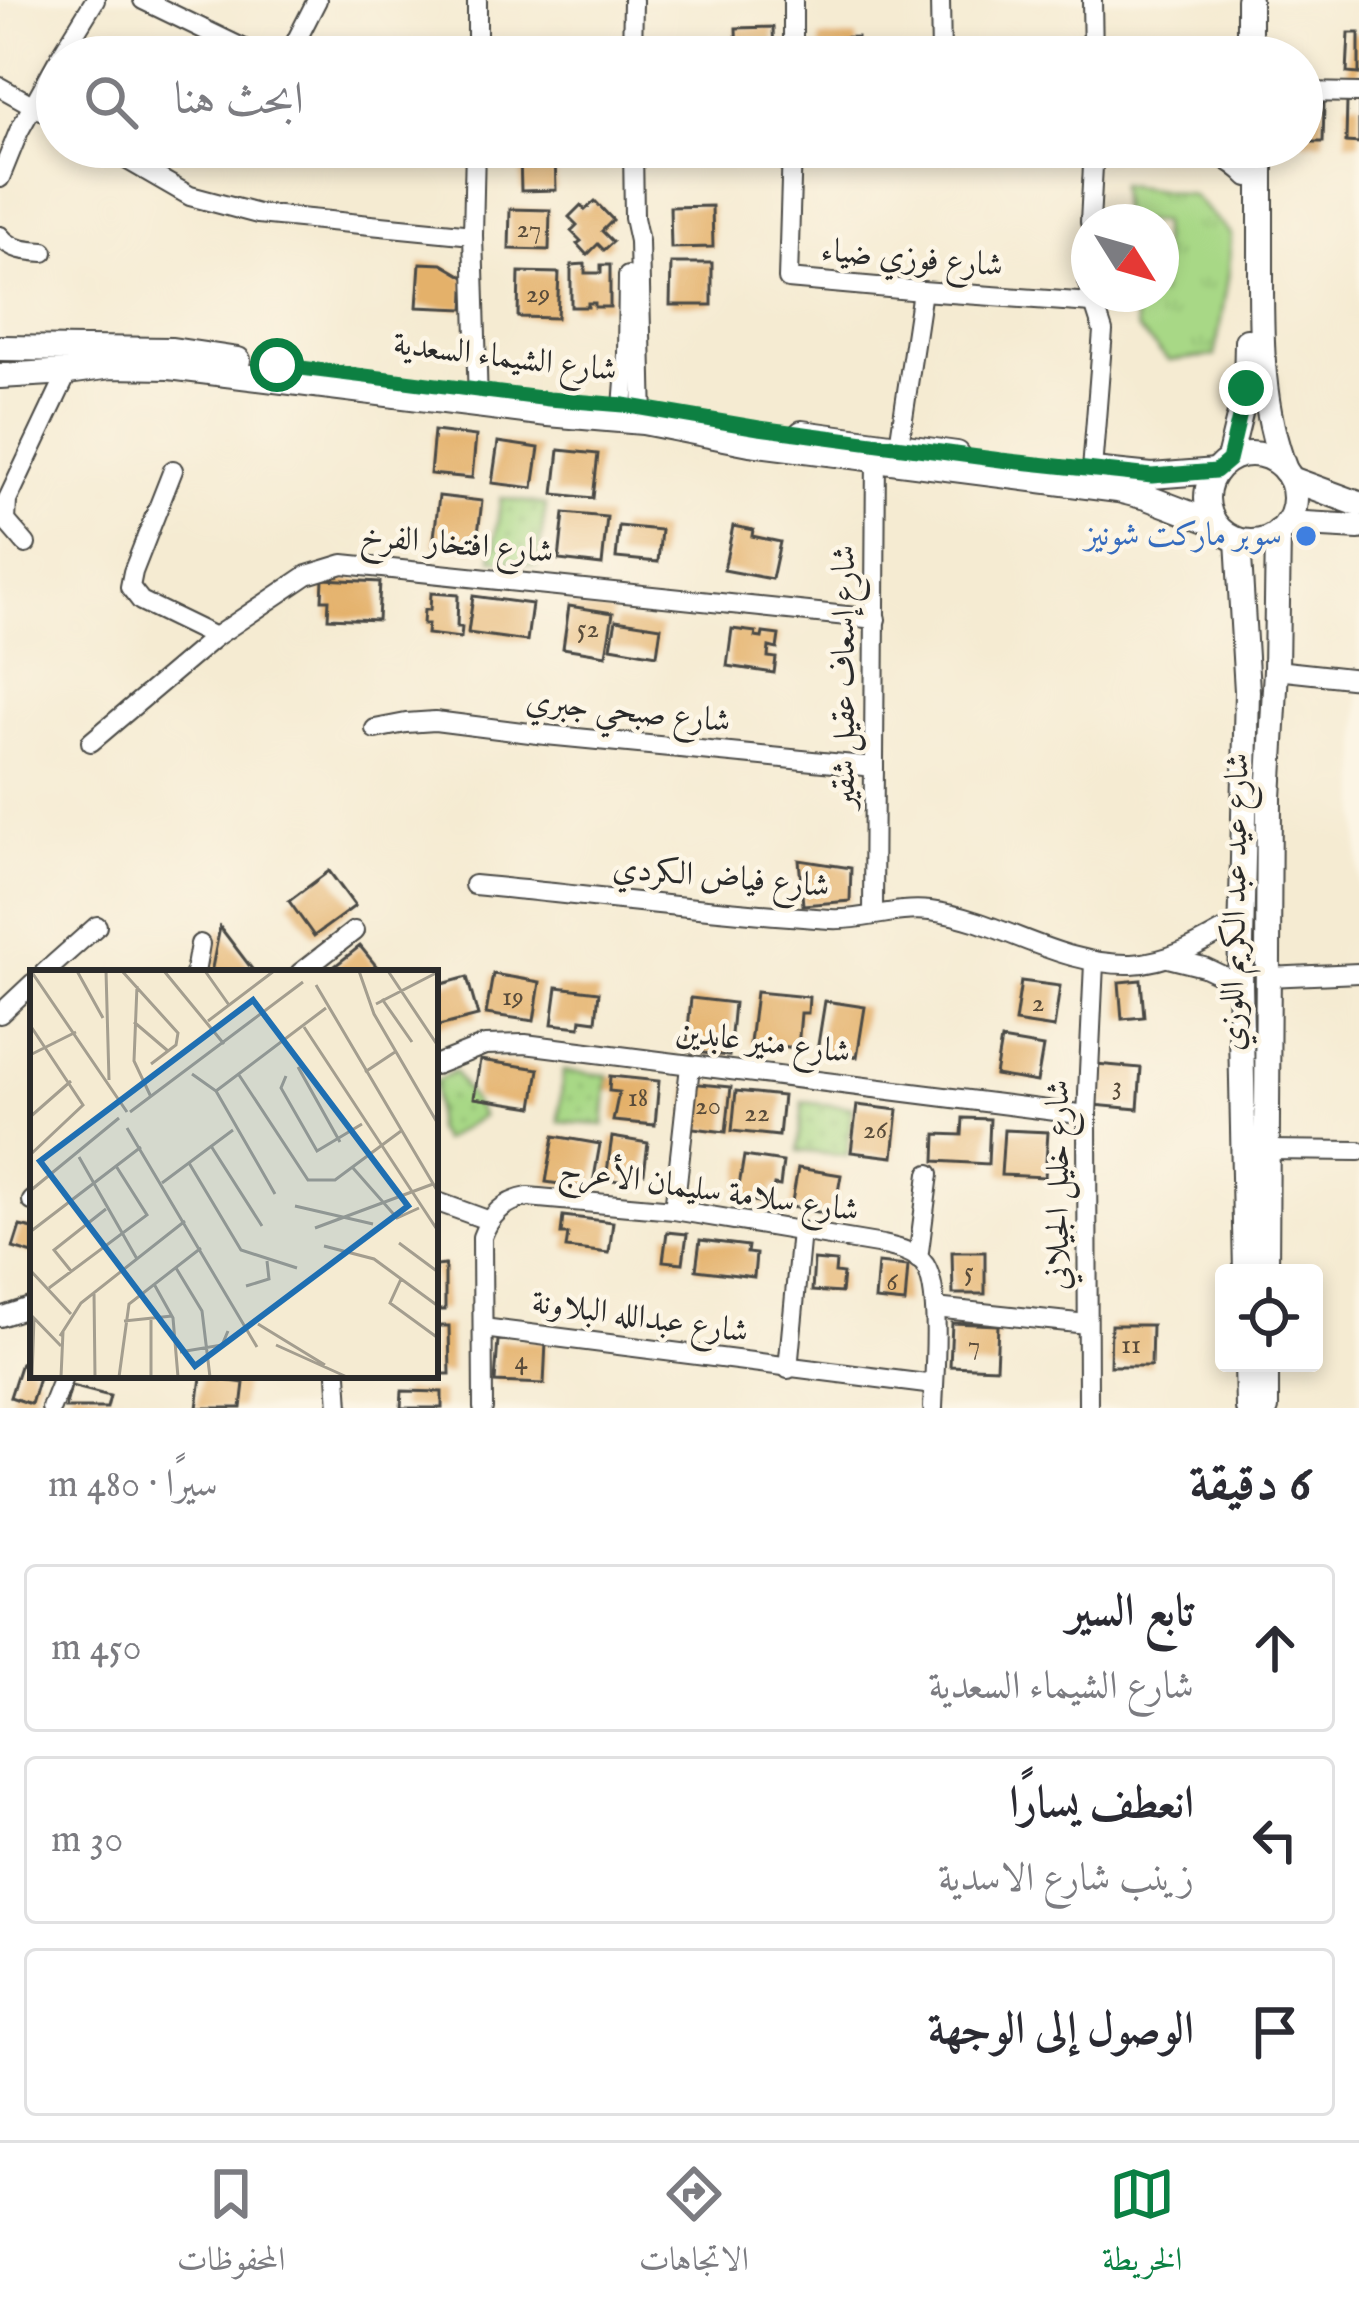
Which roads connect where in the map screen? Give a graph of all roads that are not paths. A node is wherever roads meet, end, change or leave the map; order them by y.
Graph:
1 (94, 0) edge
2 (143, 0) edge
3 (317, 0) edge
4 (477, 0) edge
5 (633, 0) edge
6 (793, 0) edge
7 (940, 0) edge
8 (1092, 0) edge
9 (1249, 0) edge
10 (1261, 0) edge
11 (72, 36) edge
12 (218, 36) edge
13 (299, 36) edge
14 (477, 36) edge
15 (632, 36) edge
16 (793, 36) edge
17 (941, 36) edge
18 (1093, 36) edge
19 (1249, 36) edge
20 (1261, 36) edge
21 (0, 87) edge
22 (1323, 92) edge
23 (1359, 93) edge
24 (36, 100) edge
25 (33, 105) junction
26 (36, 107) edge
27 (141, 168) edge
28 (475, 168) edge
29 (633, 168) edge
30 (791, 168) edge
31 (1093, 168) edge
32 (1238, 168) edge
33 (1248, 168) edge
34 (1261, 168) edge
35 (1248, 177) junction
36 (0, 178) edge
37 (1091, 204) edge
38 (0, 236) edge
39 (473, 236) junction
40 (44, 252) dead end
41 (922, 292) junction
42 (1071, 302) edge
43 (1096, 312) edge
44 (14, 354) edge
45 (110, 357) junction
46 (68, 372) junction
47 (0, 376) edge
48 (0, 391) edge
49 (478, 396) junction
50 (633, 414) junction
51 (884, 449) junction
52 (1222, 465) junction
53 (173, 470) dead end
54 (1092, 470) junction
55 (1288, 475) junction
56 (1359, 504) edge
57 (1214, 523) junction
58 (1359, 527) edge
59 (1283, 528) junction
60 (1238, 541) junction
61 (26, 544) dead end
62 (876, 619) junction
63 (215, 637) junction
64 (1276, 670) junction
65 (1359, 679) edge
66 (375, 729) dead end
67 (91, 742) dead end
68 (874, 767) junction
69 (474, 885) dead end
70 (873, 914) junction
71 (1241, 920) junction
72 (97, 926) dead end
73 (354, 932) dead end
74 (200, 944) dead end
75 (1168, 958) junction
76 (1094, 963) junction
77 (47, 970) edge
78 (196, 970) edge
79 (304, 970) edge
80 (1359, 973) edge
81 (1268, 977) junction
82 (1240, 984) junction
83 (30, 986) edge
84 (0, 1014) edge
85 (438, 1064) edge
86 (690, 1066) junction
87 (1088, 1115) junction
88 (1266, 1150) junction
89 (1359, 1151) edge
90 (929, 1174) dead end
91 (438, 1202) edge
92 (674, 1210) junction
93 (490, 1220) junction
94 (801, 1231) junction
95 (918, 1259) junction
96 (1246, 1264) edge
97 (1266, 1264) edge
98 (30, 1307) edge
99 (935, 1308) junction
100 (0, 1317) edge
101 (1087, 1324) junction
102 (483, 1328) junction
103 (788, 1369) junction
104 (1247, 1372) edge
105 (1266, 1372) edge
106 (63, 1378) edge
107 (337, 1378) edge
108 (934, 1385) junction
109 (51, 1408) edge
110 (339, 1408) edge
111 (483, 1408) edge
112 (933, 1408) edge
113 (1088, 1408) edge
114 (1247, 1408) edge
115 (1266, 1408) edge

1 - 11 street
2 - 12 street
3 - 13 street
4 - 14 street
5 - 15 street
6 - 16 street
7 - 17 street
8 - 18 street
9 - 19 street
10 - 20 street
21 - 25 street
22 - 23 street
24 - 25 street
25 - 26 street
25 - 36 street
27 - 39 street
28 - 39 street
29 - 50 street
30 - 41 street, شارع فوزي ضياء
31 - 37 street
32 - 35 street
33 - 35 street
34 - 55 street
35 - 52 street
38 - 40 street
39 - 49 street
41 - 42 street, شارع فوزي ضياء
41 - 51 street, شارع إسعاف عقيل شقير
43 - 54 street
44 - 45 street, شارع الشيماء السعدية
44 - 46 street, شارع الشيماء السعدية
44 - 47 street, شارع الشيماء السعدية
44 - 48 street
45 - 46 street, شارع الشيماء السعدية
45 - 49 street, شارع الشيماء السعدية
46 - 61 street
49 - 50 street, شارع الشيماء السعدية
50 - 51 street, شارع الشيماء السعدية
51 - 54 street, شارع الشيماء السعدية
51 - 57 street, شارع الشيماء السعدية
51 - 62 street, شارع إسعاف عقيل شقير
52 - 54 street, شارع الشيماء السعدية
52 - 55 street
52 - 57 street
53 - 63 street
55 - 56 street
55 - 59 street
57 - 60 street
58 - 59 street
59 - 60 street
59 - 64 street, شارع عيد عبد الكريم اللوزي
60 - 71 street, شارع عيد عبد الكريم اللوزي
62 - 63 street, شارع افتخار الفرخ
62 - 68 street, شارع إسعاف عقيل شقير
63 - 67 street, شارع افتخار الفرخ
64 - 65 street
64 - 81 street, شارع عيد عبد الكريم اللوزي
66 - 68 street, شارع صبحي جبري
68 - 70 street, شارع إسعاف عقيل شقير
69 - 70 street, شارع فياض الكردي
70 - 76 street, شارع فياض الكردي
71 - 75 street, شارع فياض الكردي
71 - 82 street, شارع عيد عبد الكريم اللوزي
72 - 77 street
73 - 79 street
74 - 78 street
75 - 76 street, شارع فياض الكردي
75 - 82 street, شارع فياض الكردي
76 - 87 street, شارع خليل الجيلاني
80 - 81 street
81 - 88 street, شارع عيد عبد الكريم اللوزي
82 - 96 street, شارع عيد عبد الكريم اللوزي
83 - 84 street
85 - 86 street, شارع منير عابدين
86 - 87 street, شارع منير عابدين
86 - 92 street
87 - 101 street, شارع خليل الجيلاني
88 - 89 street
88 - 97 street, شارع عيد عبد الكريم اللوزي
90 - 95 street
91 - 93 street
92 - 93 street, شارع سلامة سليمان الأعرج
92 - 94 street, شارع سلامة سليمان الأعرج
93 - 102 street
94 - 95 street, شارع سلامة سليمان الأعرج
94 - 103 street, شارع عبدالله البلاونة
95 - 99 street
98 - 100 street
99 - 101 street
99 - 108 street
101 - 113 street, شارع خليل الجيلاني
102 - 103 street, شارع عبدالله البلاونة
102 - 111 street
103 - 108 street, شارع عبدالله البلاونة
104 - 114 street
105 - 115 street
106 - 109 street
107 - 110 street
108 - 112 street

